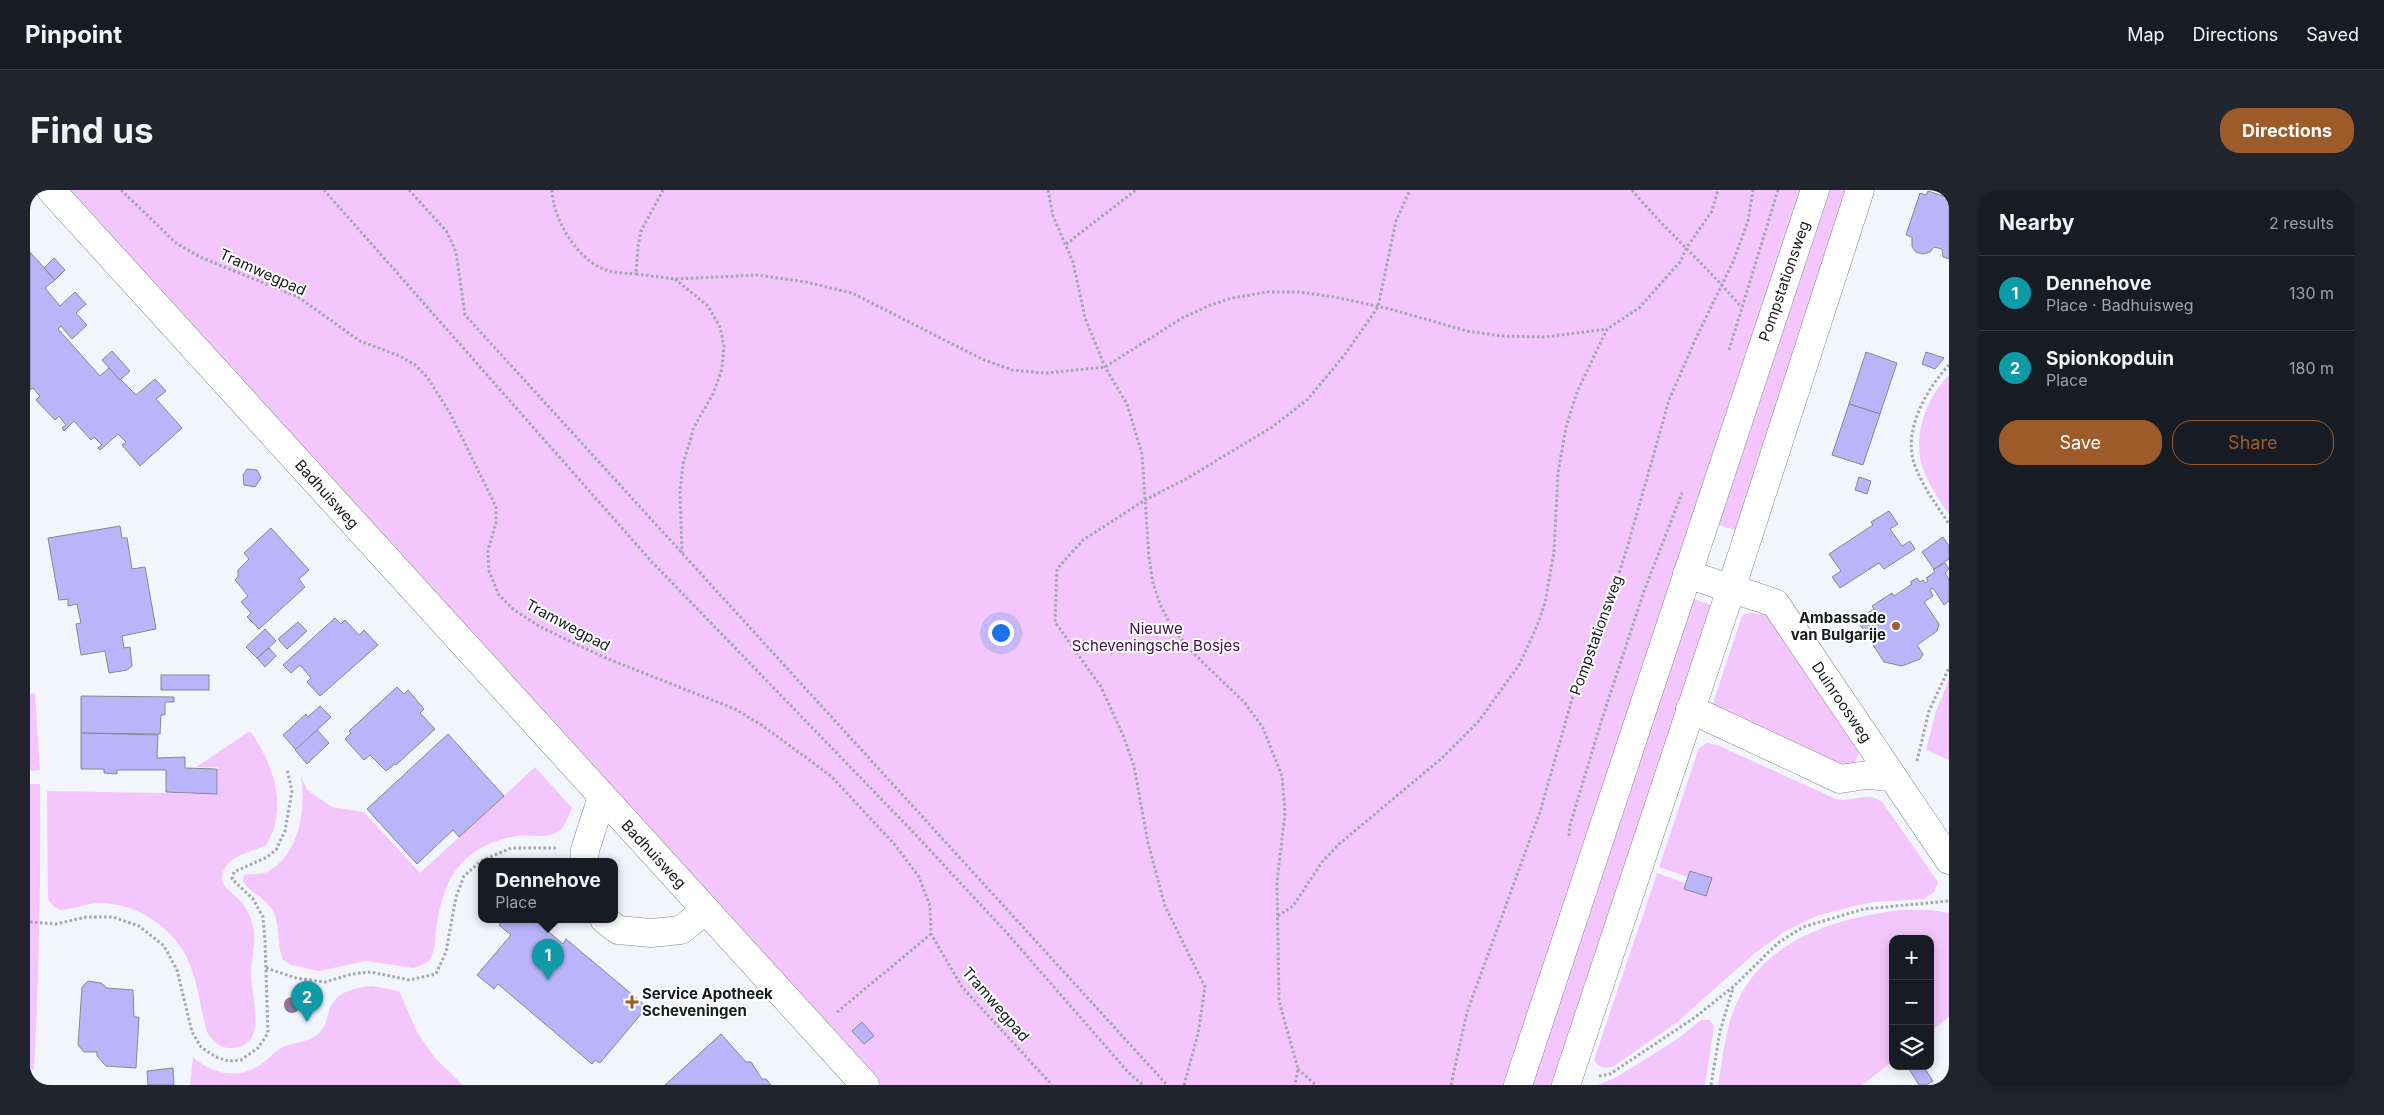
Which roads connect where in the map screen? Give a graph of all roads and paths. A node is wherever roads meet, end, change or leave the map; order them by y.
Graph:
1 (51, 190) edge
2 (121, 190) edge
3 (324, 190) edge
4 (409, 190) edge
5 (552, 190) edge
6 (663, 190) edge
7 (1048, 190) edge
8 (1136, 190) edge
9 (1410, 190) edge
10 (1632, 190) edge
11 (1718, 190) edge
12 (1753, 190) edge
13 (1815, 190) edge
14 (1860, 190) edge
15 (1066, 244) junction
16 (1687, 247) junction
17 (636, 274) junction
18 (675, 279) junction
19 (1721, 284) junction
20 (1378, 306) junction
21 (1742, 307) dead end
22 (1607, 329) junction
23 (1949, 365) edge
24 (1105, 367) junction
25 (1146, 500) junction
26 (1949, 524) edge
27 (682, 555) junction
28 (1687, 574) junction
29 (1731, 589) junction
30 (1949, 668) edge
31 (1690, 709) junction
32 (287, 769) dead end
33 (1892, 777) junction
34 (602, 797) junction
35 (1911, 804) junction
36 (585, 855) edge
37 (488, 858) edge
38 (1949, 860) edge
39 (478, 864) edge
40 (1949, 901) edge
41 (706, 910) junction
42 (1278, 916) junction
43 (30, 922) edge
44 (609, 923) edge
45 (931, 934) junction
46 (266, 968) junction
47 (1733, 987) junction
48 (816, 1030) junction
49 (1298, 1069) junction
50 (1566, 1083) edge
51 (865, 1085) edge
52 (1052, 1085) edge
53 (1143, 1085) edge
54 (1166, 1085) edge
55 (1184, 1085) edge
56 (1295, 1085) edge
57 (1316, 1085) edge
58 (1451, 1085) edge
59 (1518, 1085) edge
60 (1712, 1085) edge

1 - 34 street, Badhuisweg
2 - 45 path, Tramwegpad
3 - 53 path
4 - 27 path
5 - 17 path
6 - 17 path
7 - 15 path
8 - 15 path
9 - 20 path
10 - 16 path
11 - 16 path
12 - 19 path, Pompstationsweg
13 - 28 street, Pompstationsweg
14 - 29 street
15 - 24 path
16 - 19 path
16 - 22 path
17 - 18 path
18 - 24 path
18 - 27 path
19 - 21 path
19 - 58 path, Pompstationsweg
20 - 22 path
20 - 24 path
20 - 25 path
22 - 42 path
23 - 26 path
24 - 25 path
25 - 42 path
25 - 55 path
27 - 54 path
28 - 29 street, Duinroosweg
28 - 59 street, Pompstationsweg
29 - 31 street
29 - 33 street, Duinroosweg
30 - 35 path
31 - 33 street
31 - 50 street
32 - 46 path
33 - 35 street, Duinroosweg
34 - 36 street
34 - 41 street, Badhuisweg
35 - 38 street, Duinroosweg
36 - 37 path
39 - 46 path
40 - 47 path
41 - 44 street
41 - 48 street, Badhuisweg
42 - 49 path
43 - 46 path
45 - 48 path
45 - 52 path, Tramwegpad
47 - 50 path
47 - 60 path
48 - 51 street, Badhuisweg
49 - 56 path
49 - 57 path

